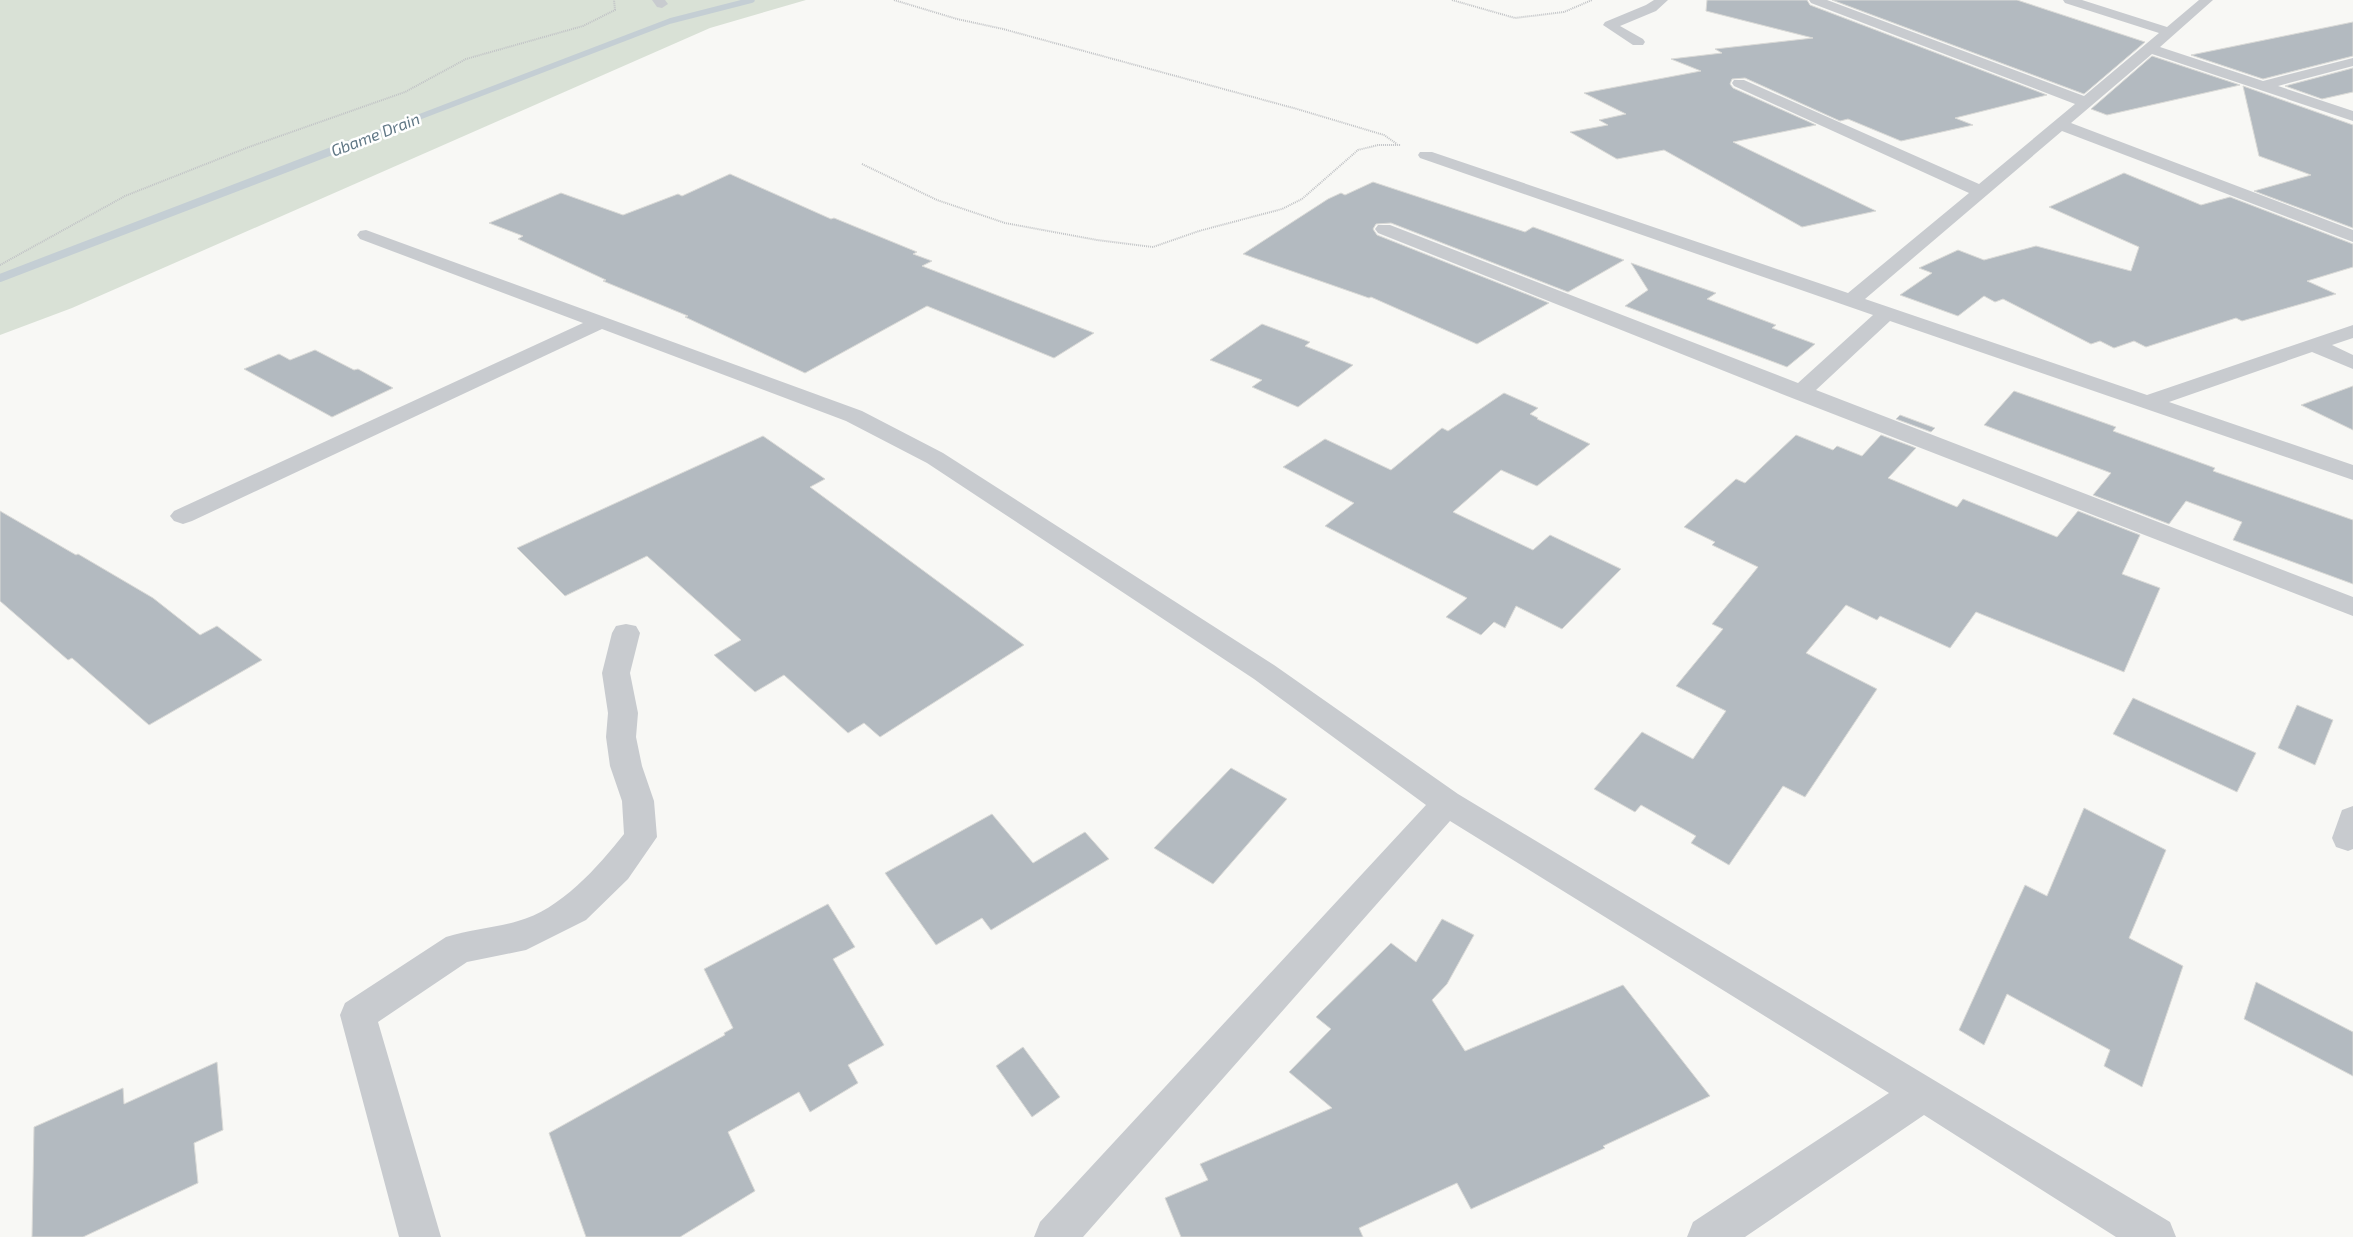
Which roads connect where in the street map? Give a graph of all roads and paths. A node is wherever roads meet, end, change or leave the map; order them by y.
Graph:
1 (614, 0) edge
2 (894, 0) edge
3 (1452, 0) edge
4 (1592, 0) edge
5 (1662, 0) edge
6 (1815, 0) edge
7 (2069, 0) edge
8 (2207, 0) edge
9 (2169, 32) junction
10 (1638, 42) dead end
11 (2149, 48) junction
12 (2353, 62) edge
13 (1739, 82) dead end
14 (2262, 86) junction
15 (2085, 102) junction
16 (2353, 116) edge
17 (2059, 124) junction
18 (1397, 144) junction
19 (1426, 155) joint
20 (862, 164) dead end
21 (1979, 191) junction
22 (1384, 229) dead end
23 (366, 235) dead end
24 (2353, 236) edge
25 (0, 265) edge
26 (1850, 301) junction
27 (1886, 314) junction
28 (600, 322) junction
29 (2353, 331) edge
30 (2314, 345) junction
31 (2353, 363) edge
32 (1800, 393) junction
33 (2150, 402) junction
34 (2353, 473) edge
35 (183, 516) dead end
36 (2353, 607) edge
37 (626, 633) dead end
38 (1447, 803) junction
39 (1923, 1093) junction
40 (420, 1237) edge
41 (1055, 1237) edge
42 (1708, 1237) edge
43 (2155, 1237) edge

1 - 25 path
2 - 18 path
3 - 4 path
5 - 10 street
6 - 15 street
7 - 9 street
8 - 9 street
9 - 11 street
11 - 14 street
11 - 15 street
12 - 14 street
13 - 21 street
14 - 16 street
15 - 17 street
17 - 21 street
17 - 24 street
18 - 19 path
18 - 20 path
19 - 26 street
21 - 26 street
22 - 32 street
23 - 28 street
26 - 27 street
27 - 32 street
27 - 33 street
28 - 35 street
28 - 38 street
29 - 30 street
30 - 31 street
30 - 33 street
32 - 36 street
33 - 34 street
37 - 40 street
38 - 39 street
38 - 41 street
39 - 42 street
39 - 43 street

